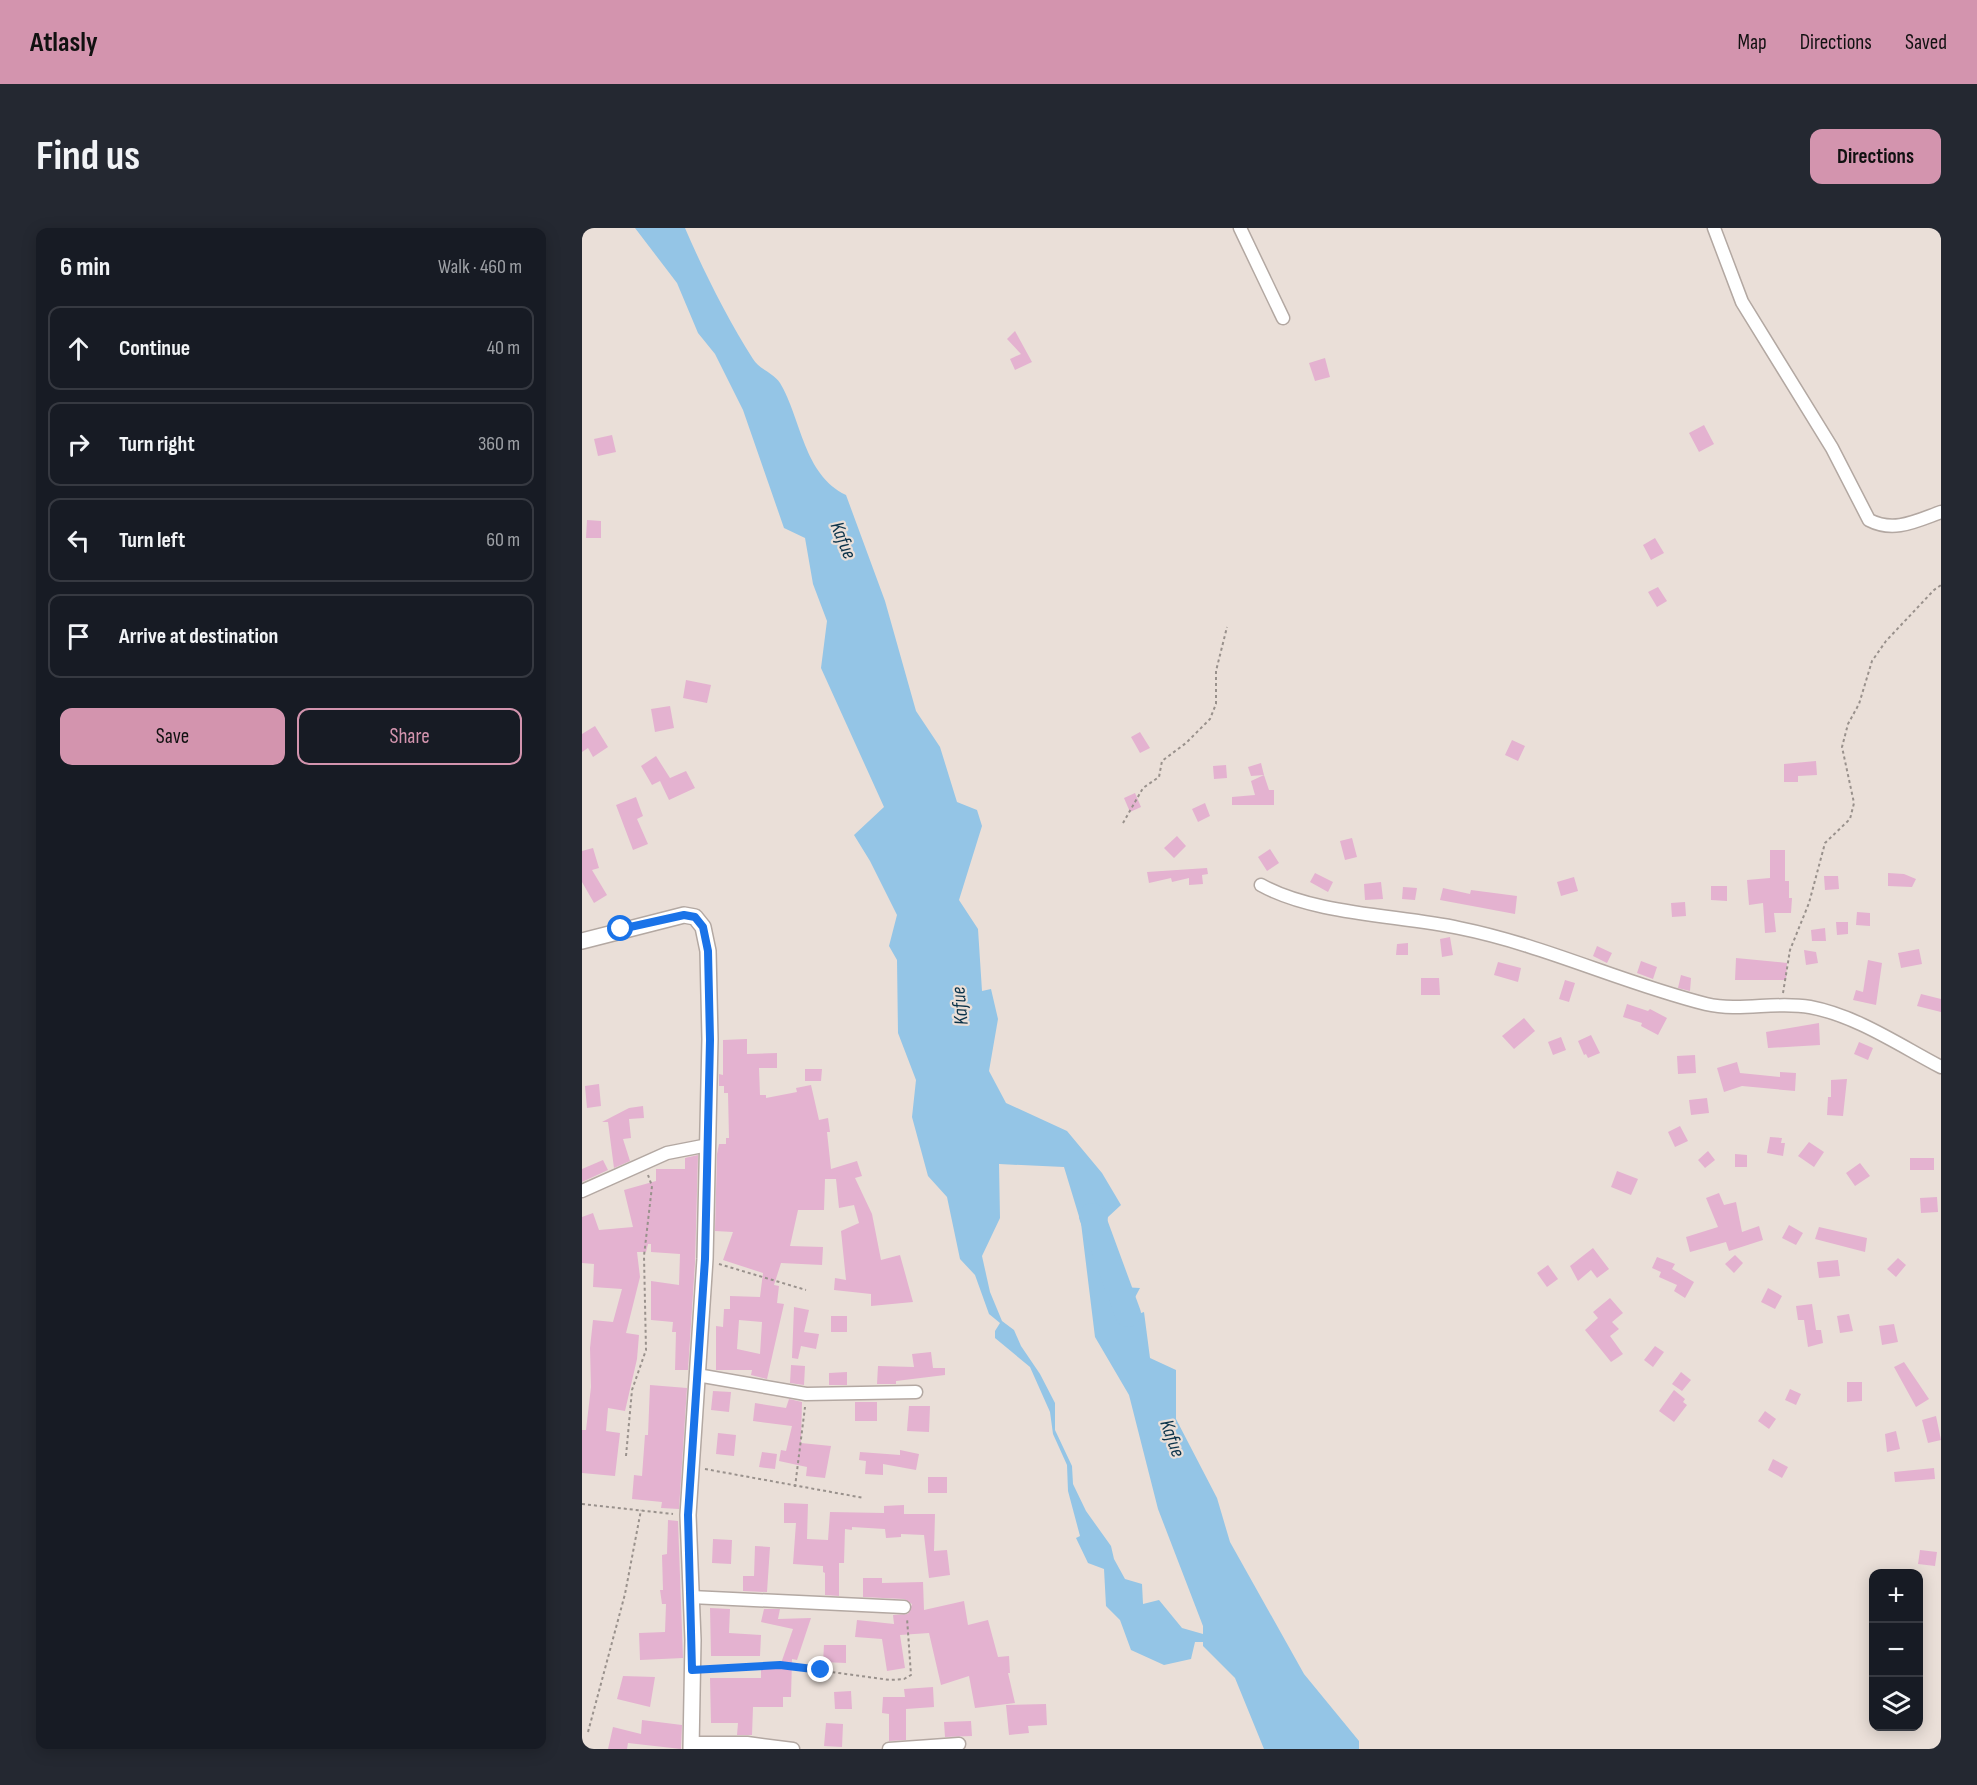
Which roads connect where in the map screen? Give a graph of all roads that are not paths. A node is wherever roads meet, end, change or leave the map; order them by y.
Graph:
1 (1240, 228) edge
2 (1714, 228) edge
3 (1283, 318) dead end
4 (1941, 512) edge
5 (1261, 885) dead end
6 (582, 940) edge
7 (1941, 1067) edge
8 (708, 1145) junction
9 (582, 1191) edge
10 (698, 1375) junction
11 (916, 1392) dead end
12 (691, 1597) junction
13 (904, 1607) road end
14 (959, 1744) dead end
15 (692, 1746) edge
16 (793, 1749) edge
17 (889, 1749) edge

1 - 3 street
2 - 4 street
5 - 7 street
6 - 8 street
8 - 9 street
8 - 10 street
10 - 11 street
10 - 12 street
12 - 13 street
12 - 15 street
14 - 17 street
15 - 16 street

